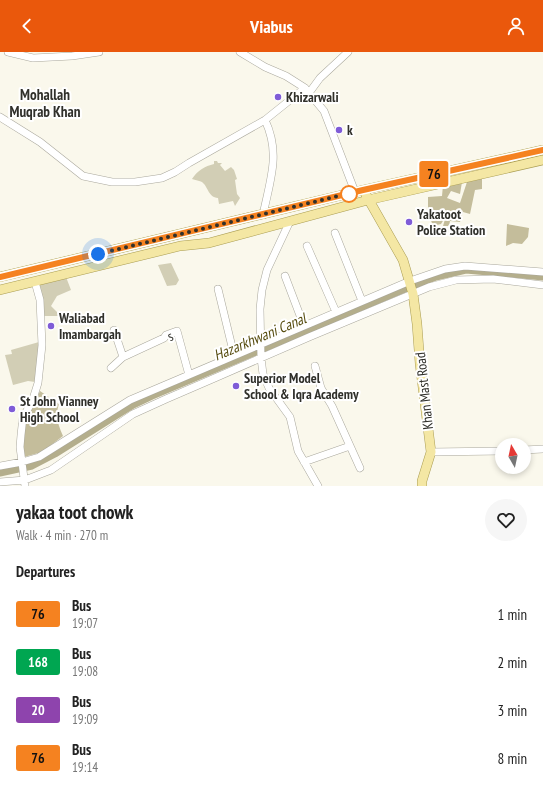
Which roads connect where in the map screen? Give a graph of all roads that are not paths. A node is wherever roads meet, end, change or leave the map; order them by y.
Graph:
1 (8, 52) edge
2 (99, 52) edge
3 (240, 52) edge
4 (348, 52) edge
5 (56, 55) edge
6 (307, 91) junction
7 (0, 117) edge
8 (265, 120) junction
9 (543, 150) edge
10 (532, 153) junction
11 (543, 160) edge
12 (528, 163) junction
13 (359, 191) junction
14 (368, 200) junction
15 (297, 207) junction
16 (263, 215) junction
17 (290, 221) junction
18 (335, 233) dead end
19 (307, 246) dead end
20 (32, 269) junction
21 (543, 272) edge
22 (285, 276) dead end
23 (0, 277) edge
24 (410, 281) junction
25 (35, 282) junction
26 (543, 285) edge
27 (218, 289) dead end
28 (0, 290) edge
29 (413, 294) junction
30 (362, 301) junction
31 (336, 312) junction
32 (304, 326) junction
33 (114, 330) dead end
34 (261, 344) junction
35 (234, 355) junction
36 (123, 357) junction
37 (261, 358) junction
38 (315, 366) dead end
39 (111, 368) dead end
40 (188, 375) junction
41 (350, 446) junction
42 (543, 449) edge
43 (531, 450) edge
44 (495, 451) edge
45 (431, 452) junction
46 (22, 462) junction
47 (304, 462) junction
48 (0, 466) edge
49 (360, 468) dead end
50 (0, 482) edge
51 (25, 483) edge
52 (318, 486) edge
53 (422, 486) edge

1 - 5 street
2 - 5 street
3 - 6 street
4 - 6 street
6 - 8 street
6 - 13 street
7 - 8 street
8 - 16 street
9 - 10 main road
10 - 12 main road
10 - 13 main road
11 - 12 main road
12 - 14 main road
13 - 14 main road
13 - 15 main road
14 - 17 main road
14 - 24 main road
15 - 16 main road
15 - 17 main road
16 - 20 main road
17 - 25 main road
17 - 34 street
18 - 30 street
19 - 31 street
20 - 23 main road
20 - 25 main road
21 - 24 street
22 - 32 street
24 - 29 main road, Khan Mast Road
24 - 30 street
25 - 28 main road
25 - 46 street
26 - 29 street
27 - 35 street
29 - 37 street
29 - 45 main road, Khan Mast Road
30 - 31 street
31 - 32 street
32 - 34 street
33 - 36 street
34 - 35 street
34 - 37 street
35 - 40 street
36 - 39 street, s
36 - 40 street, s
37 - 47 street
37 - 51 street
38 - 41 street
40 - 46 street
41 - 47 street
41 - 49 street
42 - 43 street
44 - 45 street
45 - 53 main road, Khan Mast Road
46 - 48 street
46 - 51 street
47 - 52 street
50 - 51 street

